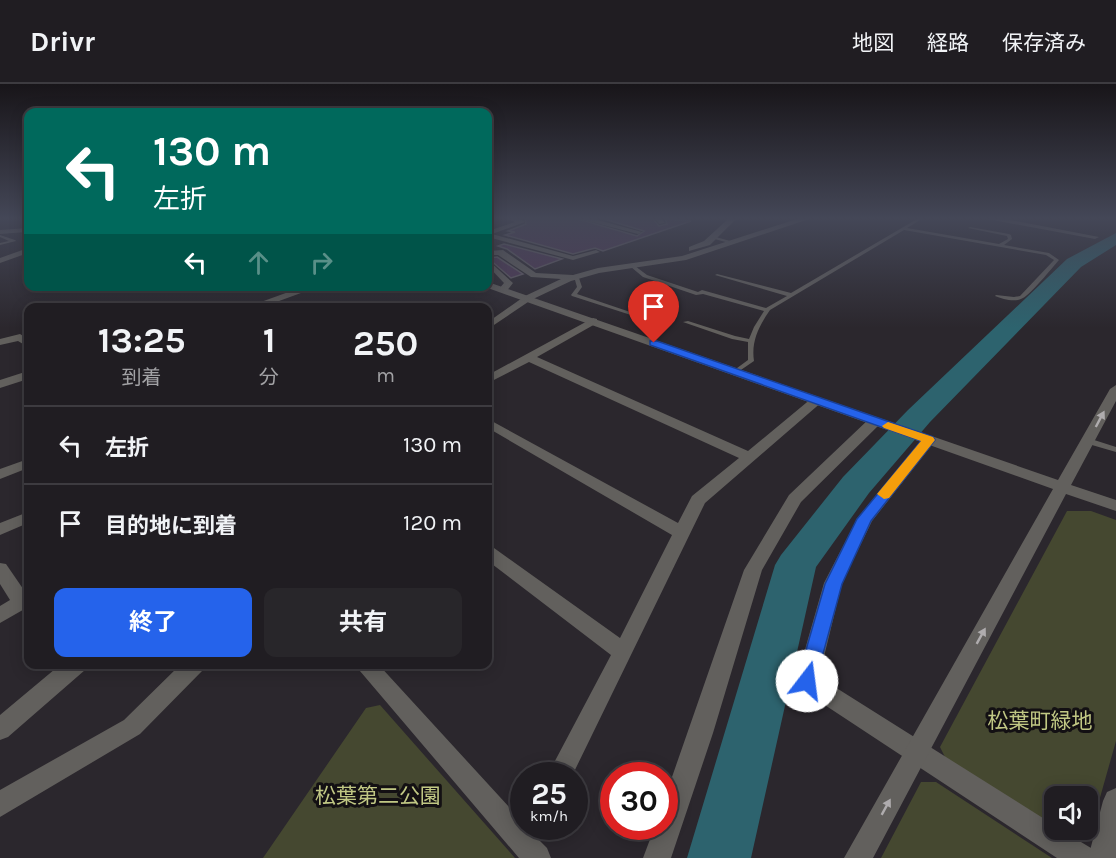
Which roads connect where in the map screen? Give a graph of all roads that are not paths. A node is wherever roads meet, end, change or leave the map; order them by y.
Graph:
1 (15, 255) edge
2 (505, 255) edge
3 (563, 255) edge
4 (584, 255) edge
5 (694, 255) edge
6 (859, 255) edge
7 (1049, 255) edge
8 (0, 261) edge
9 (492, 266) edge
10 (633, 267) junction
11 (717, 275) dead end
12 (573, 278) junction
13 (492, 286) edge
14 (503, 290) junction
15 (301, 291) edge
16 (791, 295) junction
17 (998, 296) dead end
18 (528, 298) junction
19 (264, 303) edge
20 (767, 310) junction
21 (639, 316) dead end
22 (593, 321) junction
23 (686, 322) dead end
24 (492, 323) edge
25 (24, 340) edge
26 (751, 341) junction
27 (0, 342) edge
28 (527, 357) junction
29 (735, 372) junction
30 (24, 376) edge
31 (492, 378) edge
32 (0, 384) edge
33 (1114, 395) edge
34 (817, 401) junction
35 (880, 423) junction
36 (492, 425) edge
37 (925, 438) junction
38 (1088, 441) junction
39 (1116, 450) edge
40 (748, 457) junction
41 (24, 465) edge
42 (0, 474) edge
43 (1064, 487) junction
44 (1116, 506) edge
45 (24, 519) edge
46 (0, 529) edge
47 (682, 532) junction
48 (492, 555) edge
49 (0, 570) edge
50 (0, 615) edge
51 (623, 652) junction
52 (71, 669) edge
53 (190, 669) edge
54 (369, 669) edge
55 (0, 729) edge
56 (916, 752) junction
57 (566, 762) edge
58 (1116, 801) edge
59 (0, 804) edge
60 (531, 842) edge
61 (657, 858) edge
62 (858, 858) edge
63 (1081, 858) edge
64 (1102, 858) edge

1 - 8 street
2 - 12 street
3 - 4 street
5 - 10 street
6 - 16 lane
7 - 17 lane
9 - 14 street
10 - 12 street
10 - 20 lane
11 - 16 lane
12 - 18 street
12 - 21 lane
13 - 14 street
14 - 18 street
15 - 19 street
16 - 20 lane
18 - 22 street
18 - 24 street
20 - 26 lane
22 - 28 street
22 - 29 street
23 - 26 lane
25 - 27 street
26 - 29 lane
28 - 31 street
28 - 40 street
29 - 34 street
30 - 32 street
38 -> 33 street
34 - 35 street
34 - 40 street
35 - 37 street
35 - 61 street
36 - 47 street
37 - 43 street
37 - 56 street
38 - 39 lane
38 - 43 street
40 - 47 street
41 - 42 street
43 - 44 street
56 -> 43 street
45 - 46 street
47 - 51 street
48 - 51 street
49 - 50 street
51 - 57 street
52 - 55 street
53 - 59 street
54 - 60 street
62 -> 56 street
56 - 63 street
58 - 64 street

